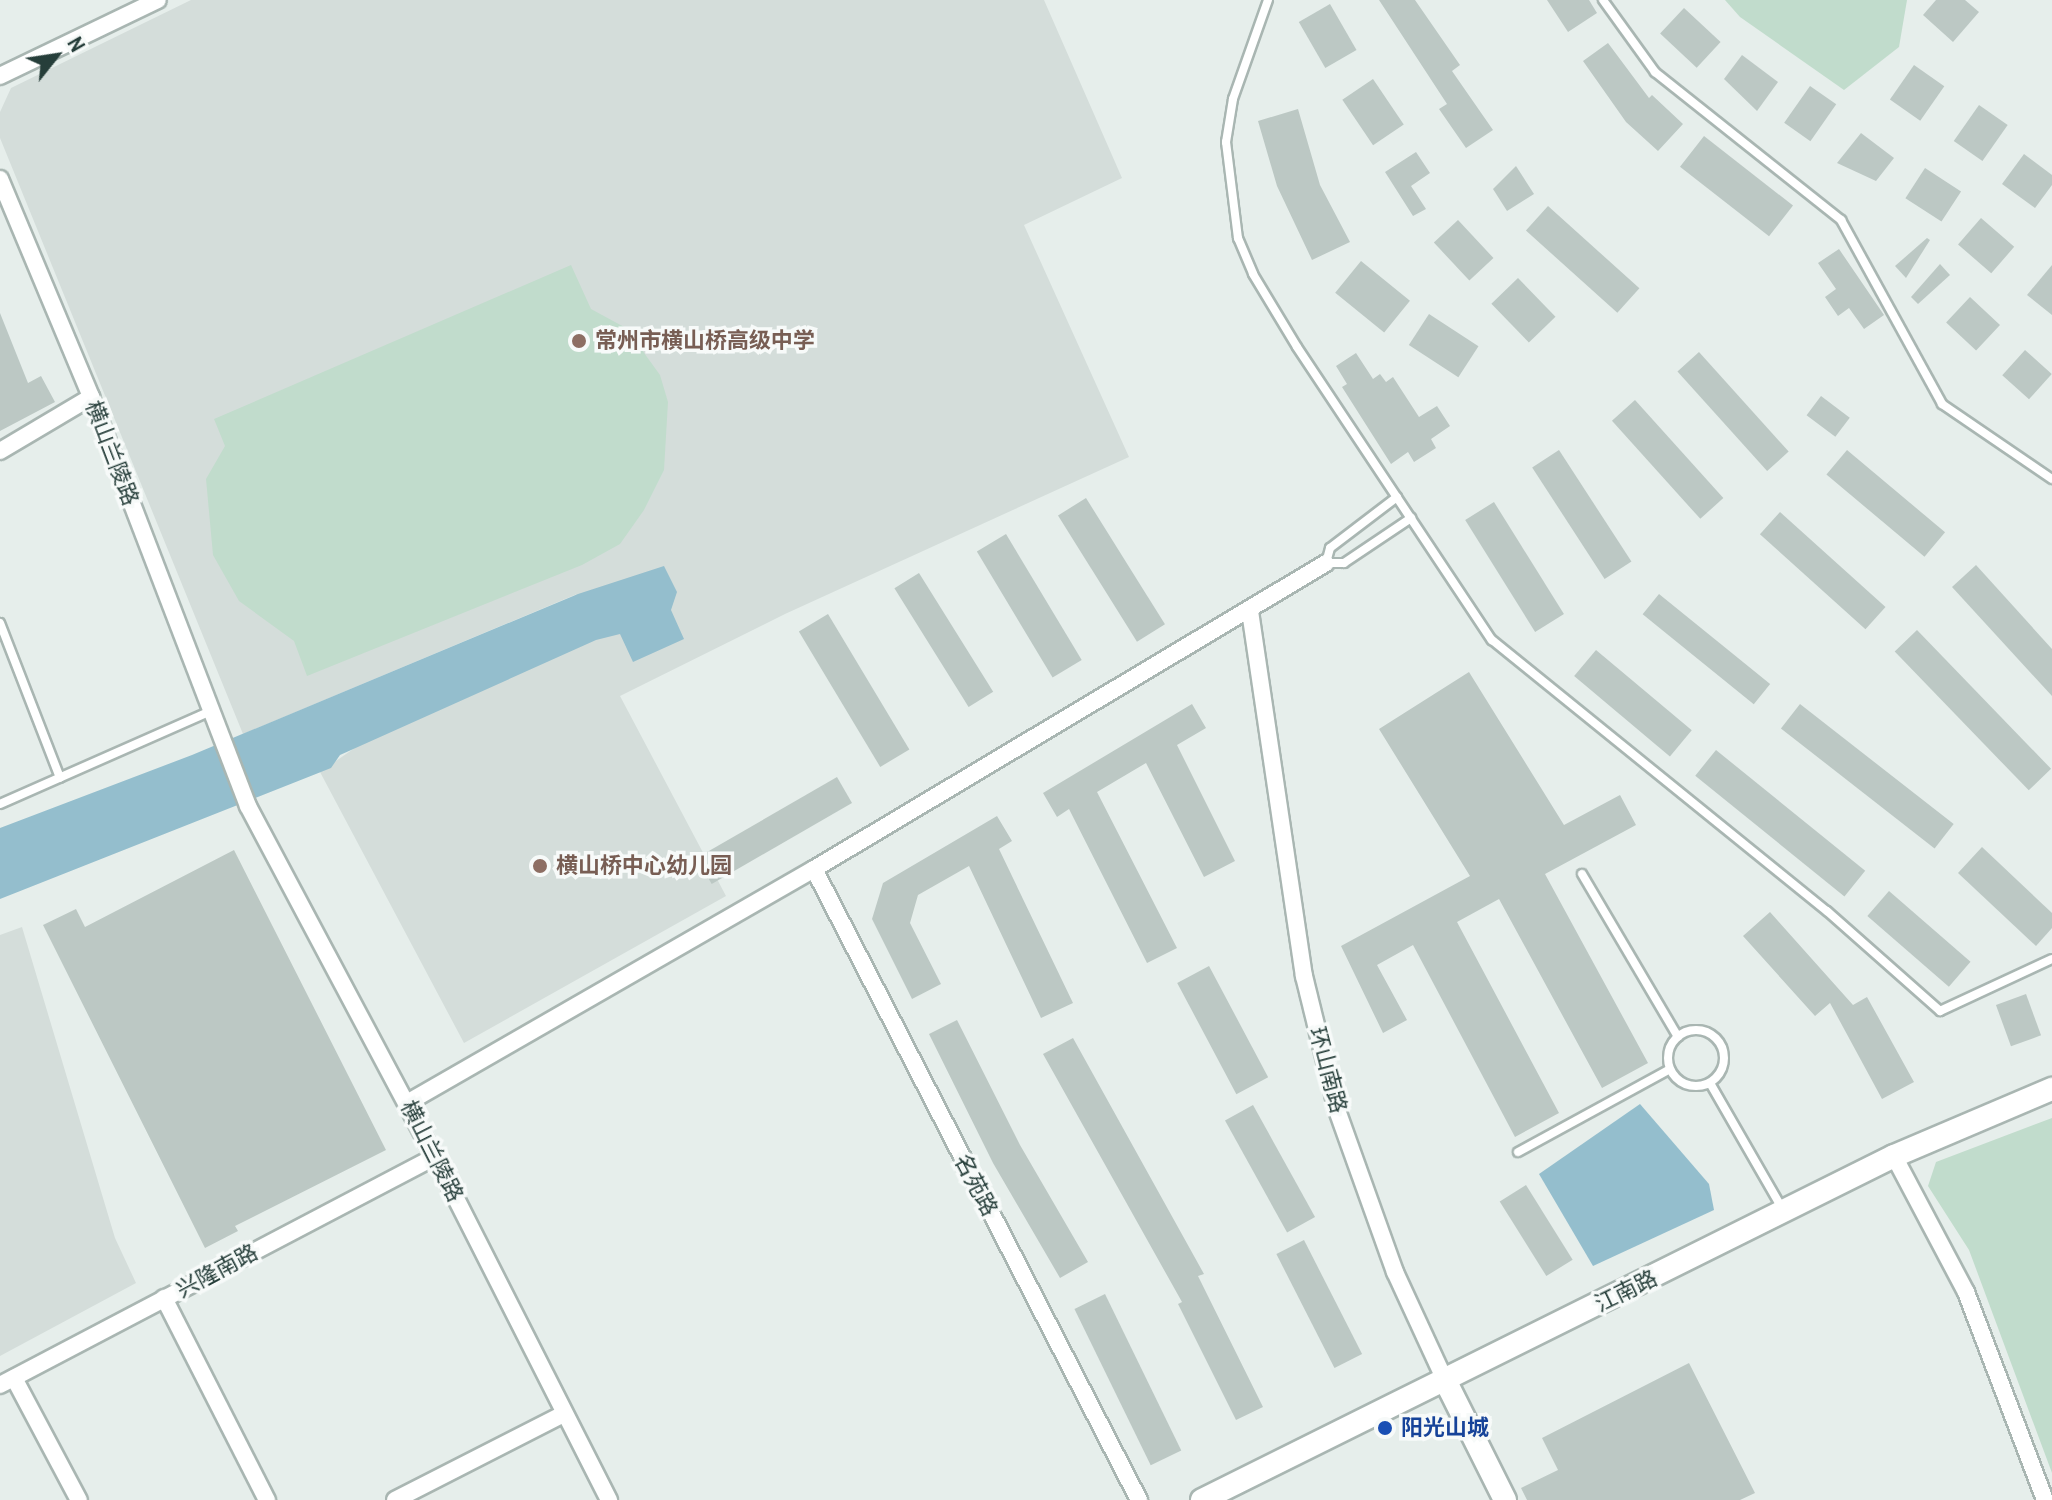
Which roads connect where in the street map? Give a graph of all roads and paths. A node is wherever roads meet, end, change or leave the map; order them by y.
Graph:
1 (158, 0) edge
2 (1268, 0) edge
3 (1603, 0) edge
4 (0, 76) edge
5 (0, 179) edge
6 (91, 397) junction
7 (0, 451) edge
8 (2052, 479) edge
9 (1397, 497) junction
10 (1411, 518) junction
11 (1326, 563) junction
12 (1250, 611) junction
13 (0, 623) edge
14 (211, 711) junction
15 (60, 778) junction
16 (0, 804) edge
17 (814, 869) junction
18 (1582, 874) dead end
19 (2052, 959) edge
20 (1678, 1037) junction
21 (1670, 1069) junction
22 (1710, 1083) junction
23 (2052, 1089) edge
24 (407, 1103) junction
25 (1518, 1152) dead end
26 (1894, 1156) junction
27 (435, 1157) junction
28 (1785, 1213) junction
29 (164, 1298) junction
30 (1445, 1380) junction
31 (7, 1382) edge
32 (564, 1414) junction
33 (79, 1500) edge
34 (267, 1500) edge
35 (395, 1500) edge
36 (609, 1500) edge
37 (1139, 1500) edge
38 (1202, 1500) edge
39 (1505, 1500) edge
40 (2045, 1500) edge

1 - 4 street
2 - 9 lane
3 - 8 lane
5 - 6 street, 横山兰陵路
6 - 7 street
6 - 14 street, 横山兰陵路
9 - 10 lane
9 - 11 lane
10 - 11 lane
10 - 19 lane
11 - 12 street
12 - 17 street
12 - 30 street, 环山南路
13 - 15 lane
14 - 15 lane
14 - 24 street, 横山兰陵路
15 - 16 lane
17 - 24 street
17 - 37 street, 名苑路
18 - 20 lane
20 - 21 lane
20 - 22 lane
21 - 22 lane
21 - 25 lane
22 - 28 lane
23 - 26 main road, 江南路
24 - 27 street, 横山兰陵路
26 - 28 main road, 江南路
26 - 40 street
27 - 29 street, 兴隆南路
27 - 32 street, 横山兰陵路
28 - 30 main road, 江南路
29 - 31 street, 兴隆南路
29 - 34 street
30 - 38 main road, 江南路
30 - 39 main road, 环山南路
31 - 33 street
32 - 35 street
32 - 36 street, 横山兰陵路

